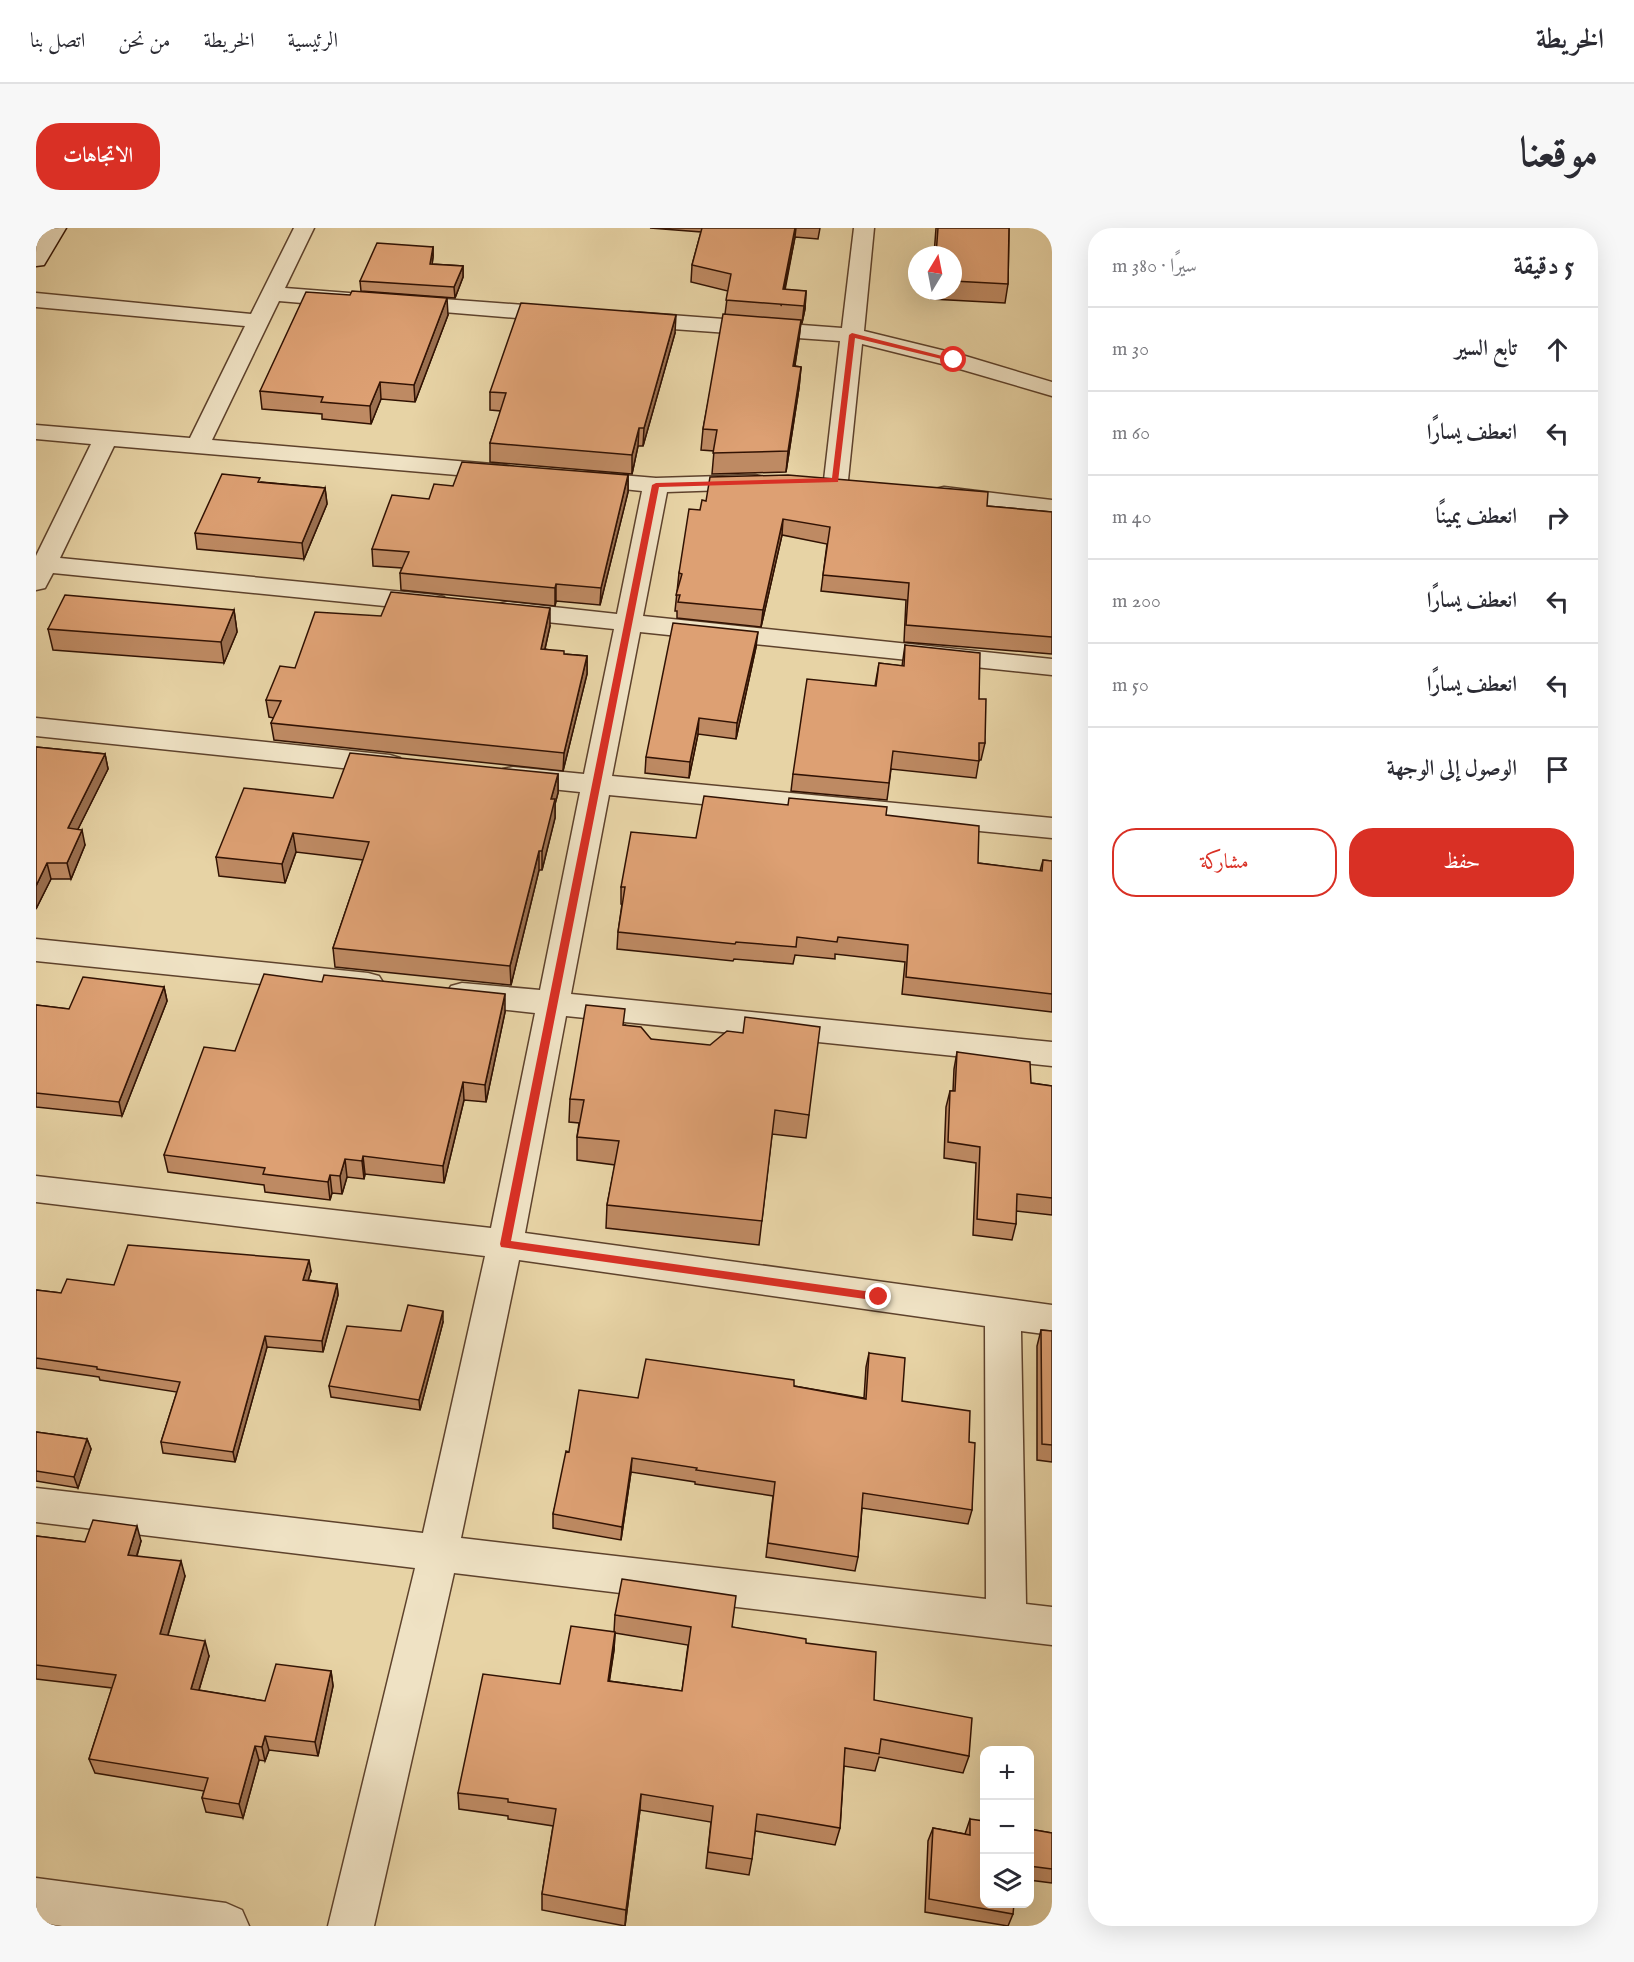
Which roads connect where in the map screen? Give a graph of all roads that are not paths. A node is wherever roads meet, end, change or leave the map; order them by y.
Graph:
1 (56, 228) edge
2 (304, 228) edge
3 (864, 228) edge
4 (36, 260) edge
5 (273, 294) junction
6 (36, 300) edge
7 (580, 316) edge
8 (604, 317) edge
9 (260, 321) junction
10 (852, 335) junction
11 (1052, 389) edge
12 (36, 432) edge
13 (106, 438) junction
14 (198, 445) junction
15 (527, 474) edge
16 (562, 477) edge
17 (836, 481) edge
18 (780, 482) edge
19 (656, 485) junction
20 (927, 491) edge
21 (1052, 507) edge
22 (41, 573) edge
23 (627, 622) junction
24 (1052, 667) edge
25 (36, 727) edge
26 (417, 766) edge
27 (488, 774) edge
28 (595, 785) junction
29 (1052, 828) edge
30 (36, 950) edge
31 (401, 988) edge
32 (436, 991) edge
33 (554, 1004) junction
34 (1052, 1054) edge
35 (36, 1189) edge
36 (505, 1244) junction
37 (1003, 1314) junction
38 (1052, 1320) edge
39 (36, 1505) edge
40 (438, 1554) junction
41 (1006, 1618) junction
42 (1052, 1626) edge
43 (36, 1900) edge
44 (226, 1926) edge
45 (351, 1926) edge

1 - 4 street
2 - 5 street
3 - 10 street
5 - 7 street
5 - 9 street
6 - 9 street
8 - 10 street
9 - 14 street
10 - 11 street
10 - 17 street
12 - 13 street
13 - 14 street
13 - 22 street
14 - 15 street
16 - 19 street
18 - 19 street
19 - 23 street
20 - 21 street
22 - 23 street
23 - 24 street
23 - 28 street
25 - 26 street
27 - 28 street
28 - 29 street
28 - 33 street
30 - 31 street
32 - 33 street
33 - 34 street
33 - 36 street
35 - 36 street
36 - 37 street
36 - 40 street
37 - 38 street
37 - 41 street
39 - 40 street
40 - 41 street
40 - 45 street
41 - 42 street
43 - 44 street

